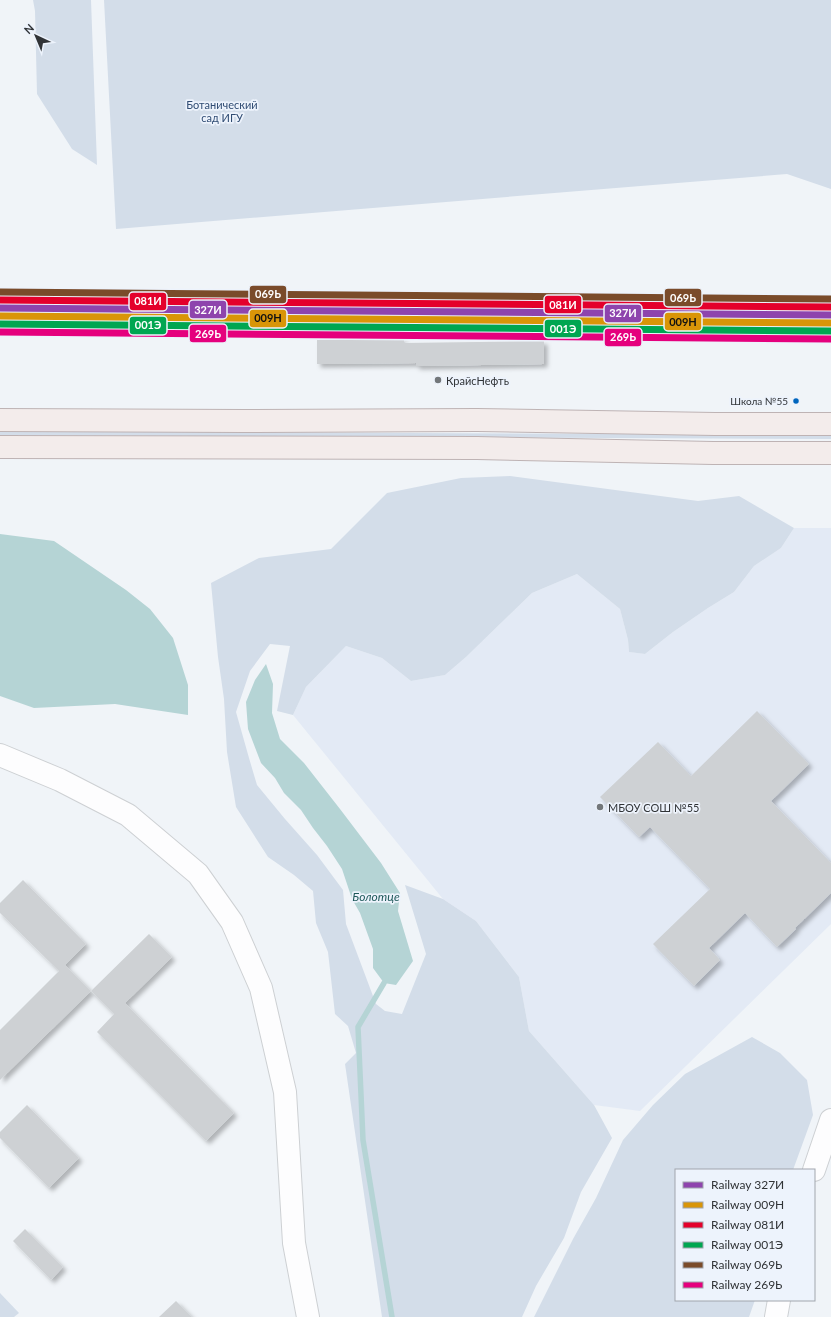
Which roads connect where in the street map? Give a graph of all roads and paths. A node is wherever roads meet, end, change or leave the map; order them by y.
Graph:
1 (0, 420) edge
2 (831, 424) edge
3 (0, 447) edge
4 (831, 453) edge
5 (0, 755) edge
6 (831, 1120) edge
7 (814, 1169) edge
8 (779, 1301) edge
9 (308, 1317) edge
10 (776, 1317) edge

1 - 2 main road
3 - 4 main road
5 - 9 street
6 - 7 street
8 - 10 street

